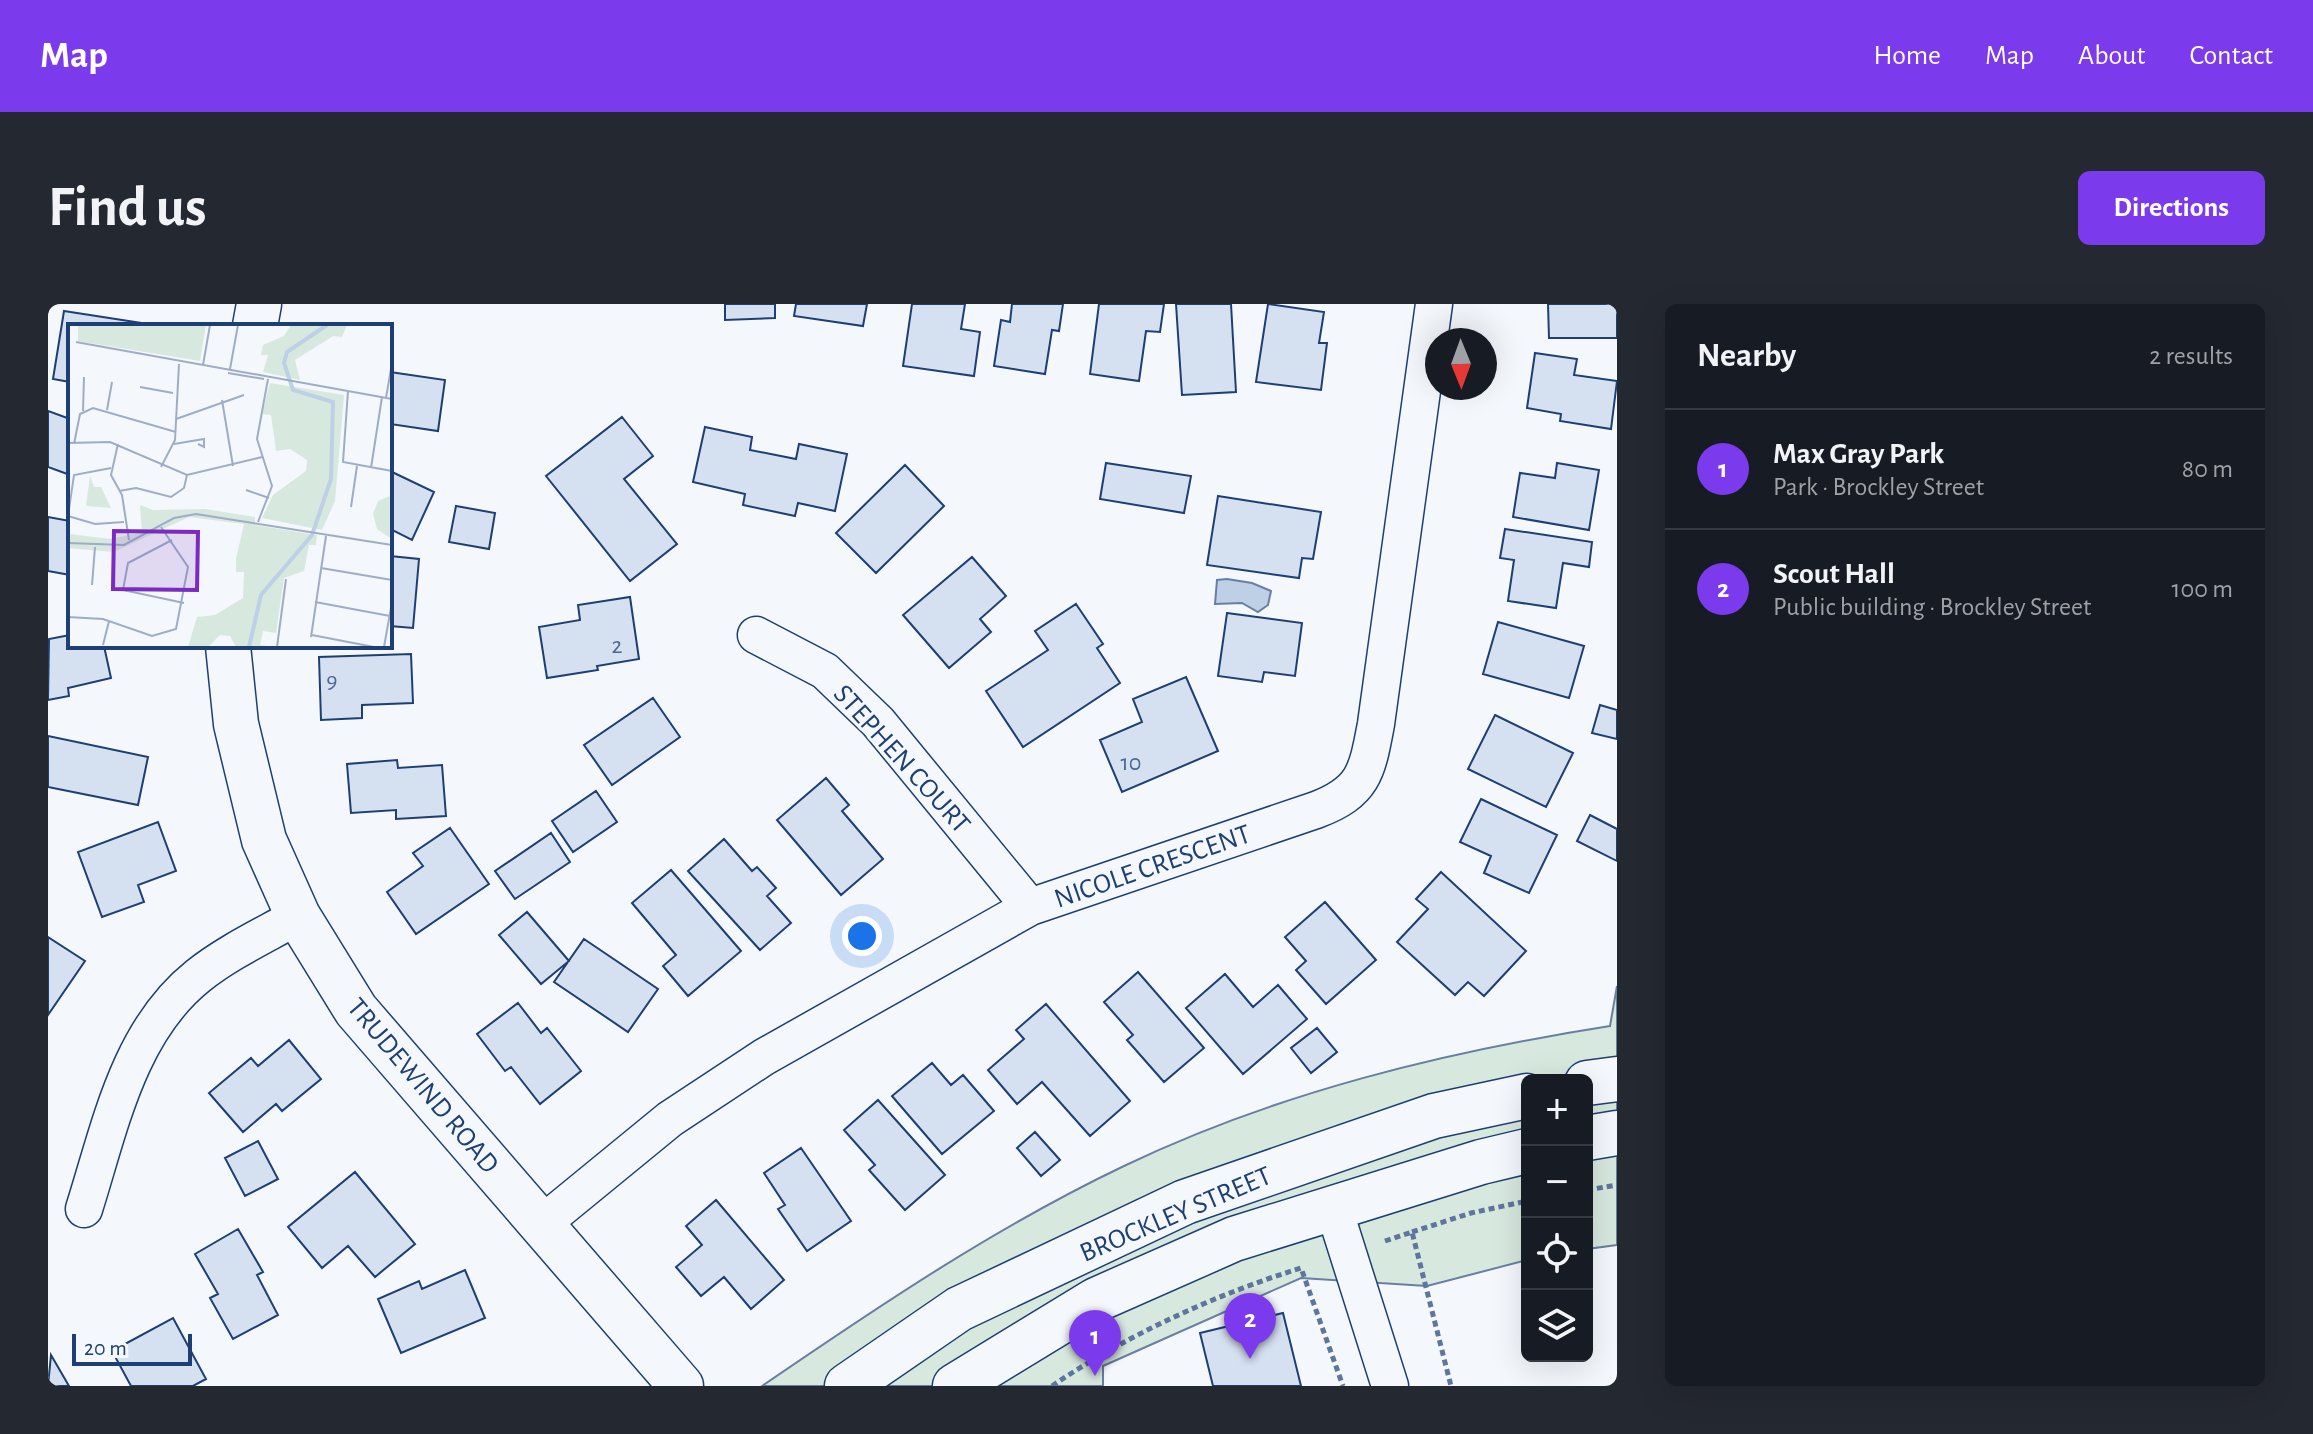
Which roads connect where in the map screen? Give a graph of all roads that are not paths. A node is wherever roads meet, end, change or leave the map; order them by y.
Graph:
1 (259, 304) edge
2 (1434, 304) edge
3 (255, 324) edge
4 (756, 635) dead end
5 (228, 648) edge
6 (1030, 907) junction
7 (298, 916) junction
8 (1617, 1079) edge
9 (1593, 1082) edge
10 (1521, 1097) edge
11 (1617, 1133) edge
12 (1593, 1137) edge
13 (1521, 1152) edge
14 (1308, 1159) junction
15 (84, 1209) dead end
16 (1334, 1209) junction
17 (543, 1223) junction
18 (681, 1386) edge
19 (847, 1386) edge
20 (955, 1386) edge
21 (1390, 1386) edge

1 - 3 main road
2 - 6 street, NICOLE CRESCENT
4 - 6 street, STEPHEN COURT
5 - 7 main road, TRUDEWIND ROAD
6 - 17 street, NICOLE CRESCENT
7 - 15 street
7 - 17 main road, TRUDEWIND ROAD
8 - 9 main road
10 - 14 main road, BROCKLEY STREET
11 - 12 main road
13 - 16 main road, BROCKLEY STREET
14 - 16 main road
14 - 19 main road, BROCKLEY STREET
16 - 20 main road, BROCKLEY STREET
16 - 21 street
17 - 18 main road, TRUDEWIND ROAD

